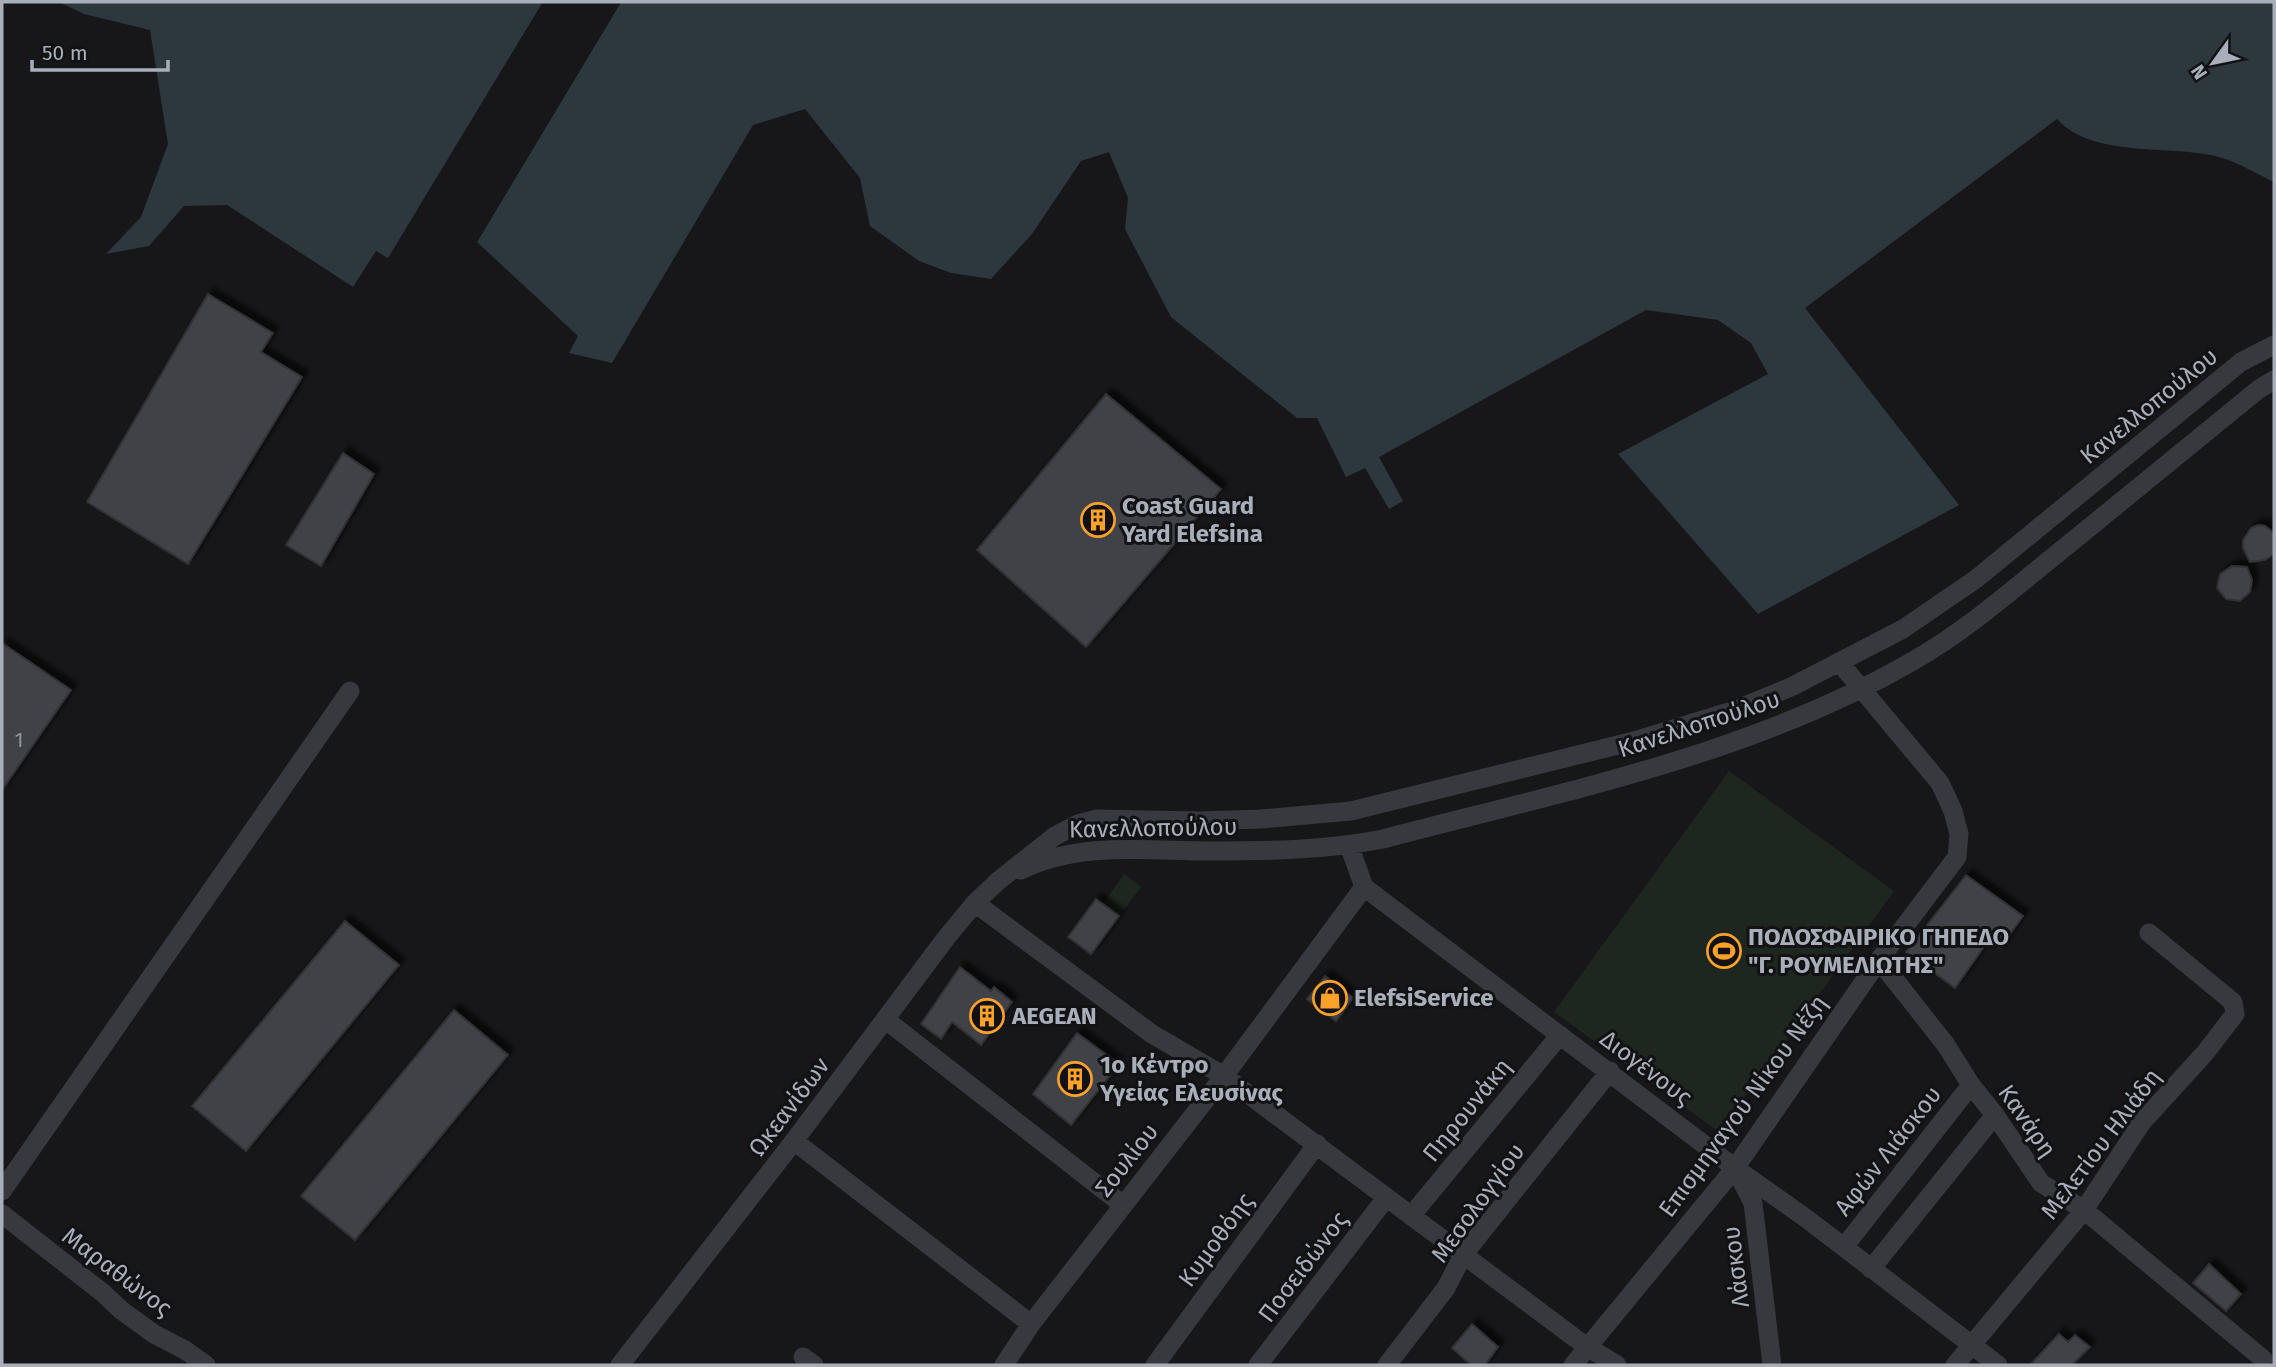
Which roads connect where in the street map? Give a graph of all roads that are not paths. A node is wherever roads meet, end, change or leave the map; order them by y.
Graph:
1 (2274, 345) edge
2 (2274, 380) edge
3 (1840, 663) junction
4 (1861, 690) junction
5 (349, 691) dead end
6 (1349, 845) junction
7 (998, 881) junction
8 (1364, 887) junction
9 (975, 903) junction
10 (2149, 933) dead end
11 (1880, 960) junction
12 (886, 1020) junction
13 (1560, 1035) junction
14 (1610, 1071) junction
15 (1224, 1076) junction
16 (1971, 1085) junction
17 (1994, 1115) junction
18 (794, 1141) junction
19 (1317, 1144) junction
20 (1735, 1168) junction
21 (2, 1191) edge
22 (1386, 1198) junction
23 (1123, 1205) junction
24 (2084, 1210) junction
25 (2, 1214) edge
26 (1411, 1216) junction
27 (1844, 1247) junction
28 (1463, 1255) junction
29 (1871, 1269) junction
30 (1031, 1324) junction
31 (1971, 1346) junction
32 (1587, 1347) junction
33 (2265, 1357) edge
34 (206, 1365) edge
35 (620, 1365) edge
36 (1004, 1365) edge
37 (1155, 1365) edge
38 (1258, 1365) edge
39 (1387, 1365) edge
40 (1573, 1365) edge
41 (1617, 1365) edge
42 (1772, 1365) edge
43 (1955, 1365) edge
44 (1998, 1365) edge

1 - 3 street, Κανελλοπούλου
2 - 4 street, Κανελλοπούλου
3 - 4 street, Επισμηναγού Νίκου Νέζη
3 - 7 street, Κανελλοπούλου
4 - 6 street, Κανελλοπούλου
4 - 11 street, Επισμηναγού Νίκου Νέζη
5 - 21 street
6 - 7 street, Κανελλοπούλου
6 - 8 street
7 - 9 street, Ωκεανίδων
8 - 13 street, Διογένους
8 - 15 street, Σουλίου
9 - 12 street, Ωκεανίδων
9 - 15 street
10 - 24 street, Μελετίου Ηλιάδη
11 - 16 street, Κανάρη
11 - 20 street, Επισμηναγού Νίκου Νέζη
12 - 18 street, Ωκεανίδων
12 - 23 street
13 - 14 street, Διογένους
13 - 26 street, Πηρουνάκη
14 - 20 street, Διογένους
14 - 28 street, Μεσολογγίου
15 - 19 street
15 - 23 street, Σουλίου
16 - 17 street, Κανάρη
16 - 27 street, Αφών Λιάσκου
17 - 24 street, Κανάρη
17 - 29 street
18 - 30 street
18 - 35 street, Ωκεανίδων
19 - 22 street
19 - 37 street, Κυμοθόης
20 - 27 street, Διογένους
20 - 32 street, Επισμηναγού Νίκου Νέζη
20 - 42 street, Λάσκου
22 - 26 street
22 - 38 street, Ποσειδώνος
23 - 30 street, Σουλίου
24 - 31 street, Μελετίου Ηλιάδη
24 - 33 street, Κανάρη
25 - 34 street, Μαραθώνος
26 - 28 street
27 - 29 street, Διογένους
28 - 32 street
28 - 39 street, Μεσολογγίου
29 - 31 street, Διογένους
30 - 36 street, Σουλίου
31 - 43 street, Μελετίου Ηλιάδη
31 - 44 street, Διογένους
32 - 40 street, Επισμηναγού Νίκου Νέζη
32 - 41 street

